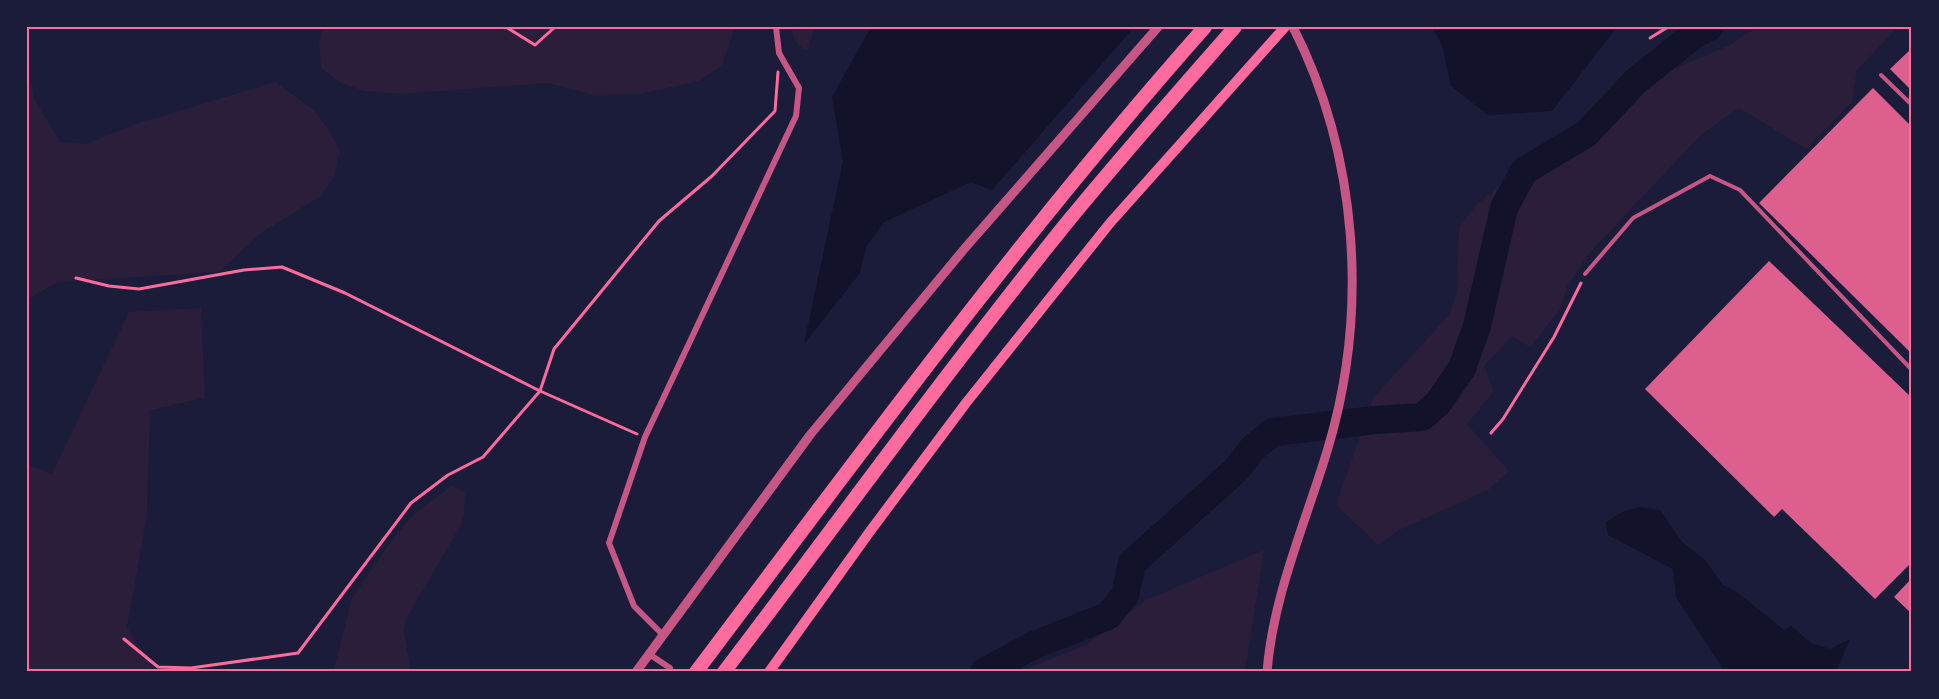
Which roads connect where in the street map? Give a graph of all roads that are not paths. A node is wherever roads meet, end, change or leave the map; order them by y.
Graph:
1 (776, 27) edge
2 (1158, 27) edge
3 (1205, 27) edge
4 (1236, 27) edge
5 (1285, 27) edge
6 (1293, 27) edge
7 (1881, 75) dead end
8 (1912, 105) edge
9 (1585, 274) road end
10 (1912, 370) edge
11 (663, 635) junction
12 (649, 654) junction
13 (670, 668) dead end
14 (636, 672) edge
15 (696, 672) edge
16 (724, 672) edge
17 (769, 672) edge
18 (1267, 672) edge

1 - 11 street
2 - 11 street
3 - 15 highway
4 - 16 highway
5 - 17 main road
6 - 18 street
7 - 8 lane
9 - 10 lane
11 - 12 street
12 - 13 street
12 - 14 street

